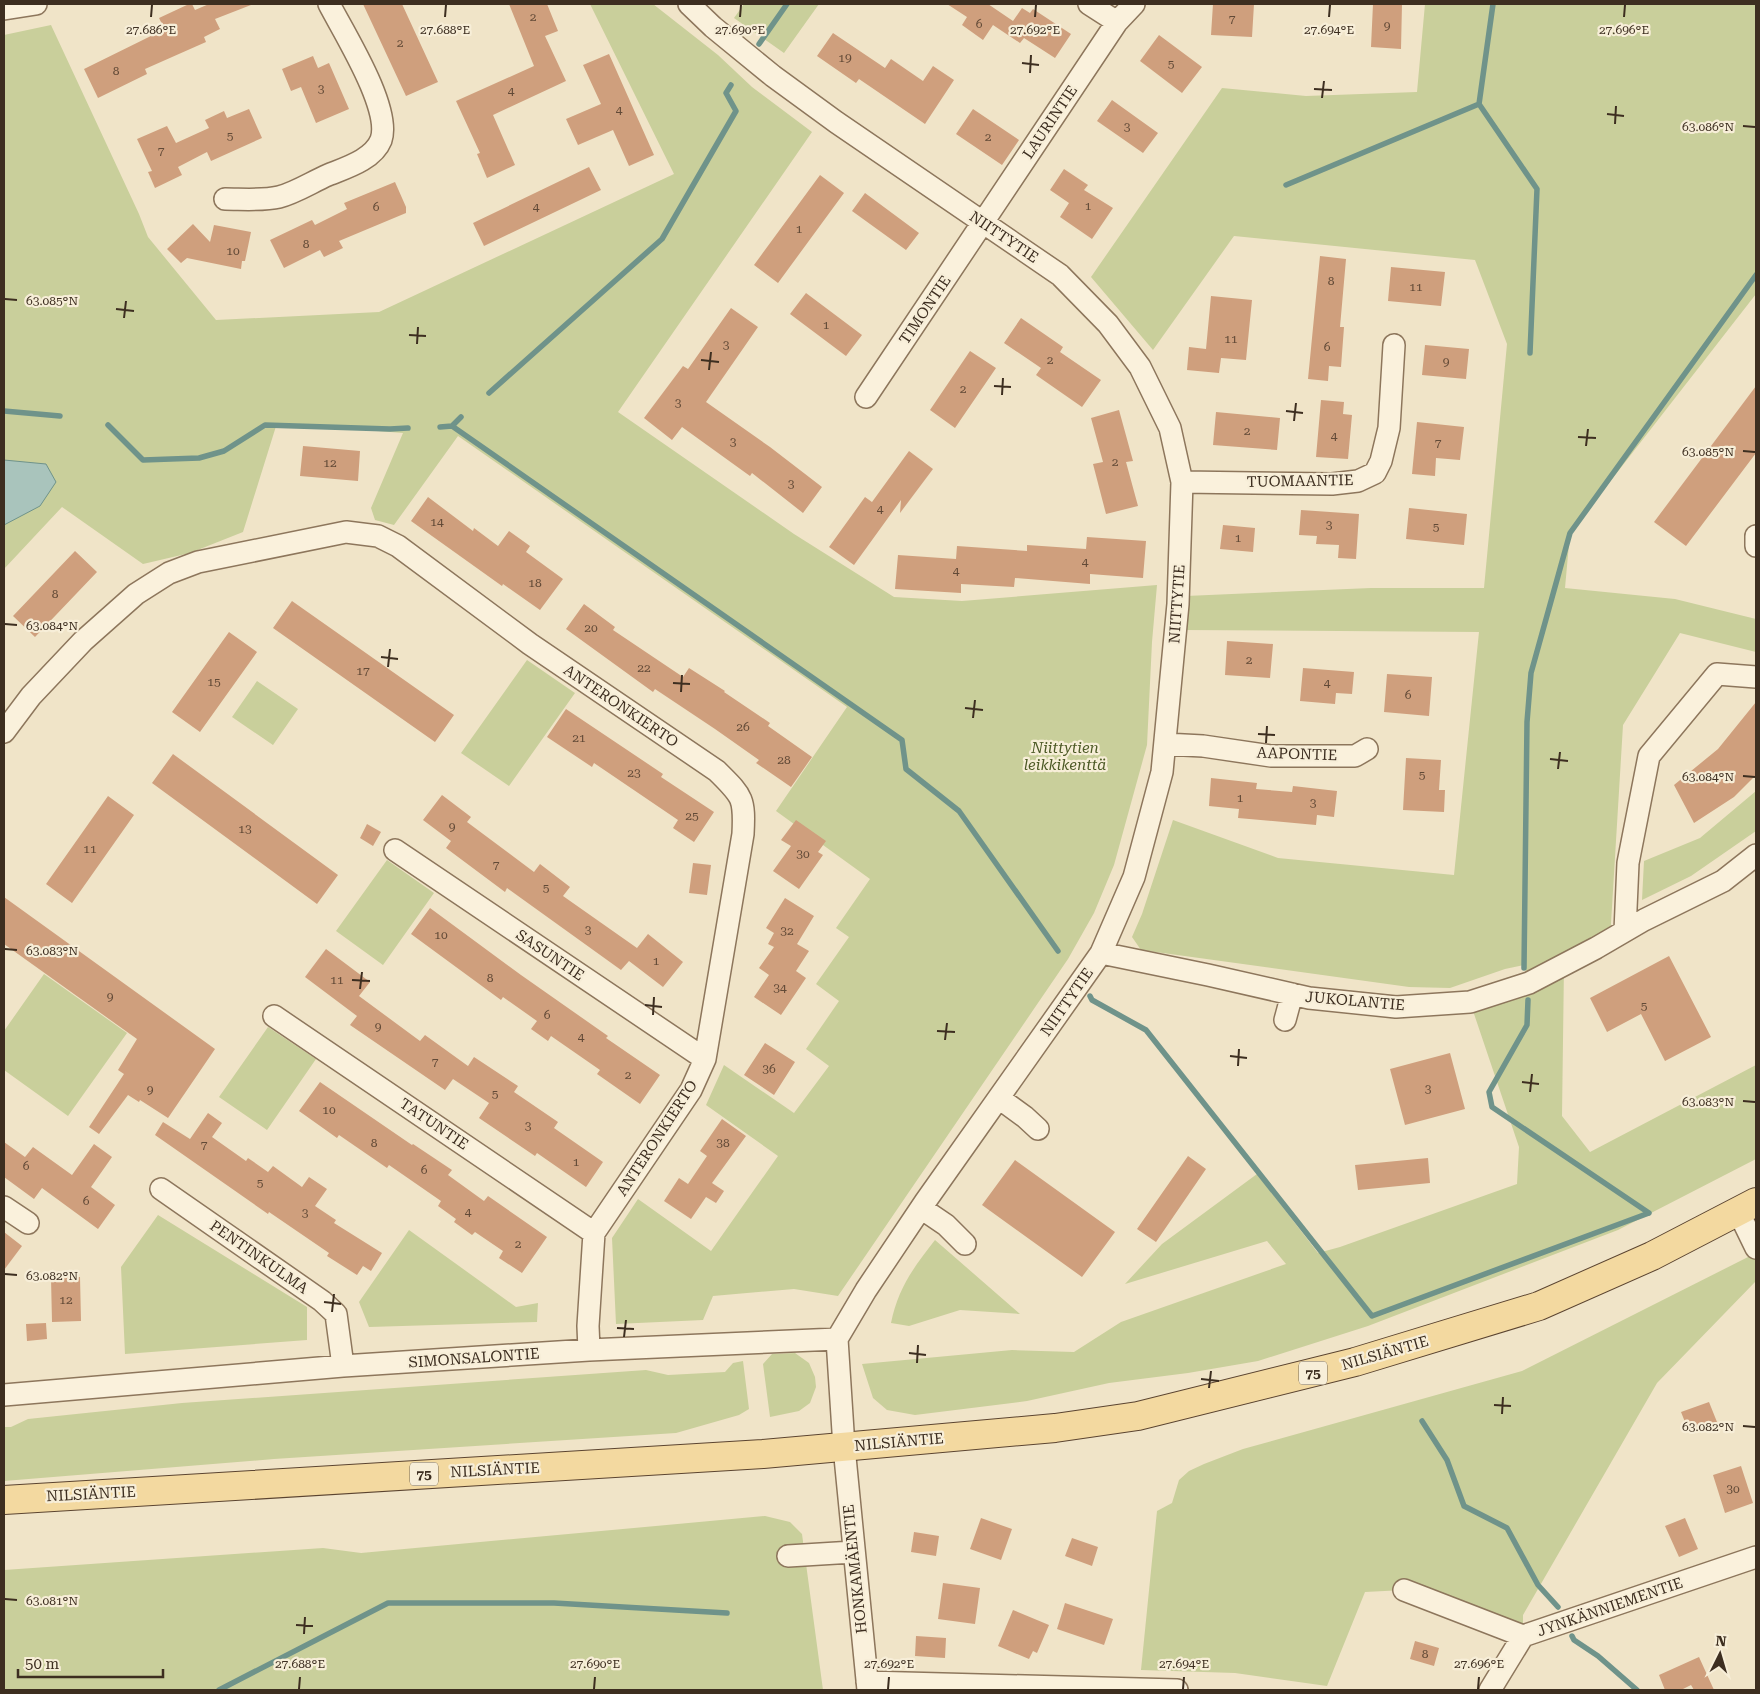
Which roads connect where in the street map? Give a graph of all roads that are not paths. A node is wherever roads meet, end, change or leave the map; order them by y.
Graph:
1 (36, 4) edge
2 (329, 4) edge
3 (689, 4) edge
4 (1089, 4) edge
5 (1134, 4) edge
6 (4, 9) edge
7 (1117, 22) junction
8 (226, 199) dead end
9 (983, 223) junction
10 (1394, 345) dead end
11 (866, 397) dead end
12 (1182, 482) junction
13 (1756, 536) edge
14 (1756, 546) edge
15 (1756, 677) edge
16 (4, 732) edge
17 (1165, 744) junction
18 (1367, 749) dead end
19 (395, 850) dead end
20 (1756, 855) edge
21 (1625, 931) junction
22 (1100, 953) junction
23 (1292, 994) junction
24 (274, 1016) dead end
25 (1285, 1020) dead end
26 (705, 1059) junction
27 (999, 1098) junction
28 (1038, 1129) dead end
29 (161, 1188) dead end
30 (1747, 1206) edge
31 (4, 1207) edge
32 (921, 1208) junction
33 (28, 1223) dead end
34 (594, 1233) junction
35 (966, 1244) dead end
36 (1756, 1248) edge
37 (837, 1339) junction
38 (589, 1350) junction
39 (343, 1366) junction
40 (4, 1394) edge
41 (844, 1447) junction
42 (4, 1500) edge
43 (853, 1552) junction
44 (788, 1556) dead end
45 (1756, 1557) edge
46 (1404, 1590) dead end
47 (1523, 1636) junction
48 (867, 1686) edge
49 (1177, 1690) edge
50 (1490, 1690) edge

1 - 6 street
2 - 8 street
3 - 9 street, NIITTYTIE
4 - 7 street
5 - 7 street, LAURINTIE
7 - 9 street, LAURINTIE
9 - 11 street, TIMONTIE
9 - 12 street, NIITTYTIE
10 - 12 street, TUOMAANTIE
12 - 17 street, NIITTYTIE
13 - 14 street
15 - 21 street
16 - 26 street, ANTERONKIERTO
17 - 18 street, AAPONTIE
17 - 22 street, NIITTYTIE
19 - 26 street, SASUNTIE
20 - 21 street, JUKOLANTIE
21 - 23 street, JUKOLANTIE
22 - 23 street, JUKOLANTIE
22 - 27 street, NIITTYTIE
23 - 25 street
24 - 34 street, TATUNTIE
26 - 34 street, ANTERONKIERTO
27 - 28 street
27 - 32 street, NIITTYTIE
29 - 39 street, PENTINKULMA
30 - 36 street
30 - 41 main road, NILSIÄNTIE / 75
31 - 33 street
32 - 35 street
32 - 37 street, NIITTYTIE
34 - 38 street
37 - 38 street, SIMONSALONTIE
37 - 41 street
38 - 39 street, SIMONSALONTIE
39 - 40 street, SIMONSALONTIE
41 - 42 main road, NILSIÄNTIE / 75
41 - 43 street, HONKAMÄENTIE
43 - 44 street
43 - 48 street, HONKAMÄENTIE
45 - 47 street, JYNKÄNNIEMENTIE
46 - 47 street
47 - 50 street, JYNKÄNNIEMENTIE
48 - 49 street

